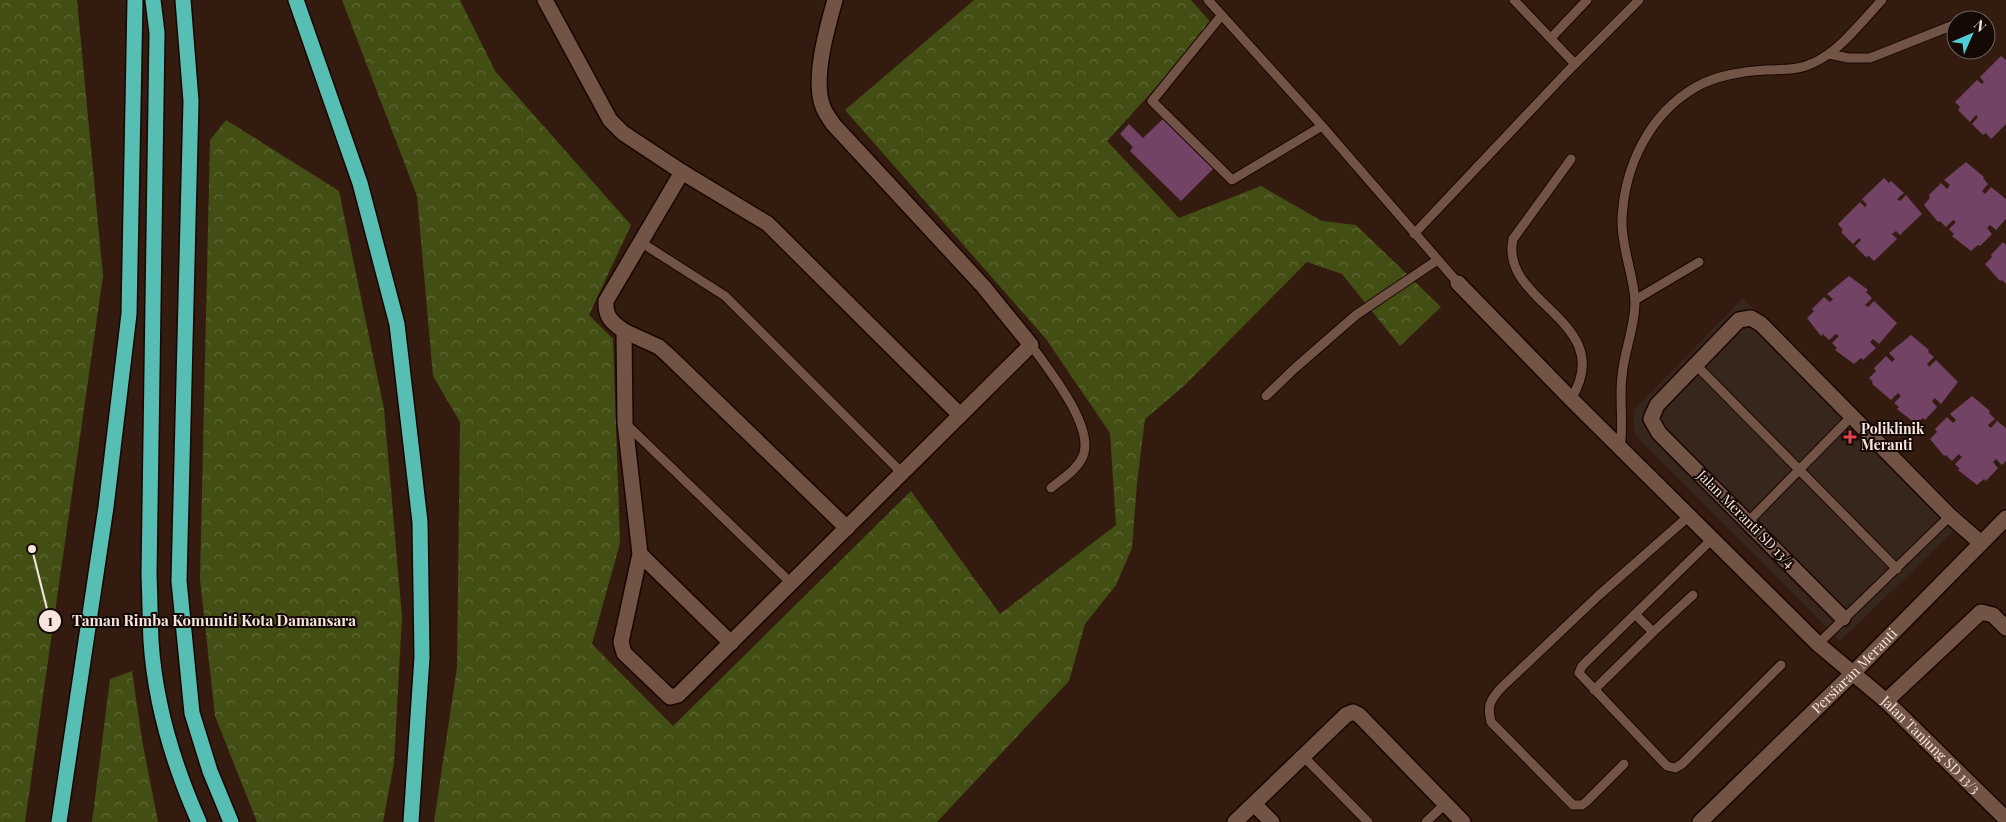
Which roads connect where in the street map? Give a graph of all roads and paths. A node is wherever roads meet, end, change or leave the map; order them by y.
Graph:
1 (135, 0) edge
2 (153, 0) edge
3 (183, 0) edge
4 (296, 0) edge
5 (545, 0) edge
6 (835, 0) edge
7 (1208, 0) edge
8 (1514, 0) edge
9 (1587, 0) edge
10 (1639, 0) edge
11 (1882, 0) edge
12 (1221, 16) junction
13 (1946, 28) edge
14 (1551, 38) junction
15 (1829, 54) junction
16 (1576, 64) junction
17 (1322, 126) junction
18 (1571, 159) dead end
19 (682, 172) junction
20 (1414, 234) junction
21 (642, 243) junction
22 (1436, 261) junction
23 (1699, 262) dead end
24 (1458, 283) joint
25 (1635, 300) junction
26 (624, 330) junction
27 (1032, 345) junction
28 (1696, 365) junction
29 (1266, 396) dead end
30 (1571, 399) junction
31 (960, 416) junction
32 (1852, 416) junction
33 (625, 423) junction
34 (1620, 448) junction
35 (1802, 470) junction
36 (902, 473) junction
37 (1051, 488) dead end
38 (1689, 516) junction
39 (1950, 516) junction
40 (2006, 518) edge
41 (1749, 521) junction
42 (847, 528) junction
43 (1712, 539) junction
44 (1981, 543) junction
45 (640, 554) junction
46 (1897, 569) junction
47 (791, 583) junction
48 (1693, 595) dead end
49 (1635, 614) junction
50 (1843, 618) junction
51 (2006, 628) edge
52 (1652, 632) junction
53 (731, 643) junction
54 (1818, 644) junction
55 (1781, 665) dead end
56 (1853, 672) junction
57 (1594, 690) junction
58 (1886, 701) junction
59 (1303, 756) junction
60 (1624, 764) dead end
61 (1254, 804) junction
62 (1445, 804) junction
63 (2006, 819) edge
64 (412, 820) edge
65 (59, 822) edge
66 (199, 822) edge
67 (231, 822) edge
68 (1235, 822) edge
69 (1272, 822) edge
70 (1368, 822) edge
71 (1426, 822) edge
72 (1462, 822) edge
73 (1700, 822) edge

1 - 65 highway
2 - 66 highway
3 - 67 highway
4 - 64 highway
5 - 19 street
6 - 27 street
7 - 12 lane
8 - 14 lane
9 - 14 lane
10 - 16 lane
11 - 15 lane
12 - 17 lane
12 - 17 lane
13 - 15 lane
14 - 16 lane
15 - 25 lane
16 - 20 lane
17 - 20 lane
18 - 30 lane
19 - 21 street
19 - 31 street
20 - 22 lane
21 - 26 street
21 - 36 lane
22 - 24 lane
22 - 29 lane
23 - 25 lane
24 - 30 street, Jalan Tanjung SD 13/3
25 - 34 lane
26 - 33 street
26 - 42 street
27 - 31 street
27 - 37 lane
28 - 32 street
28 - 35 lane
28 - 41 street, Jalan Meranti SD 13/4
30 - 34 street, Jalan Tanjung SD 13/3
31 - 36 street
32 - 35 lane
32 - 39 street
33 - 45 street
33 - 47 lane
34 - 38 street, Jalan Tanjung SD 13/3
35 - 41 lane
35 - 46 lane
36 - 42 street
38 - 43 street, Jalan Tanjung SD 13/3
38 - 60 lane
39 - 44 street
39 - 46 lane
40 - 44 street, Persiaran Meranti
41 - 50 street, Jalan Meranti SD 13/4
42 - 47 street
43 - 49 lane
43 - 54 street, Jalan Tanjung SD 13/3
44 - 56 street, Persiaran Meranti
45 - 53 street
45 - 53 street
46 - 50 lane
47 - 53 street
48 - 52 lane
49 - 52 lane
49 - 57 lane
50 - 54 lane
51 - 58 street
52 - 57 lane
54 - 56 street, Jalan Tanjung SD 13/3
55 - 57 lane
56 - 58 street, Jalan Tanjung SD 13/3
56 - 73 street, Persiaran Meranti
58 - 63 street, Jalan Tanjung SD 13/3
59 - 61 street
59 - 62 street
59 - 70 lane
61 - 68 street
61 - 69 street
62 - 71 lane
62 - 72 street

